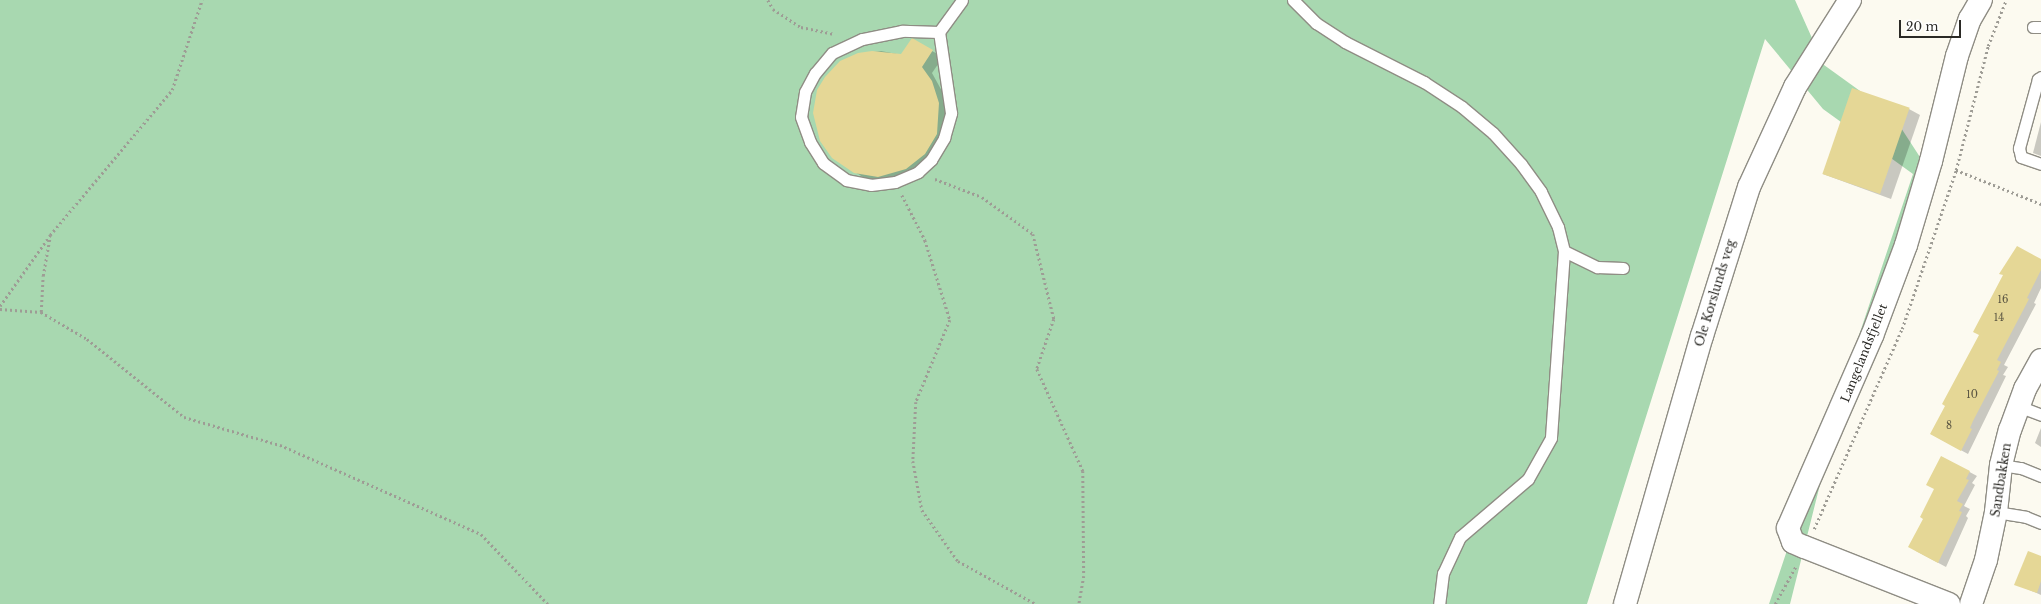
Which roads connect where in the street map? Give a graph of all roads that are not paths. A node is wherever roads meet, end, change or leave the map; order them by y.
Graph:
1 (962, 0) edge
2 (1293, 0) edge
3 (1850, 0) edge
4 (1981, 0) edge
5 (939, 32) junction
6 (2041, 77) edge
7 (2041, 164) edge
8 (1564, 251) junction
9 (1622, 268) dead end
10 (2041, 360) edge
11 (2018, 406) junction
12 (2041, 415) edge
13 (2001, 465) junction
14 (2041, 476) edge
15 (1996, 512) junction
16 (2041, 523) edge
17 (1439, 604) edge
18 (1624, 604) edge
19 (1949, 604) edge
20 (1971, 604) edge

1 - 5 lane
2 - 8 lane
3 - 18 street, Ole Korslunds veg
4 - 19 street, Langelandsfjellet
5 - 5 lane
6 - 7 lane
8 - 9 lane
8 - 17 lane
10 - 11 street, Sandbakken
11 - 12 lane
11 - 13 street, Sandbakken
13 - 14 lane
13 - 15 street, Sandbakken
15 - 16 lane
15 - 20 street, Sandbakken

